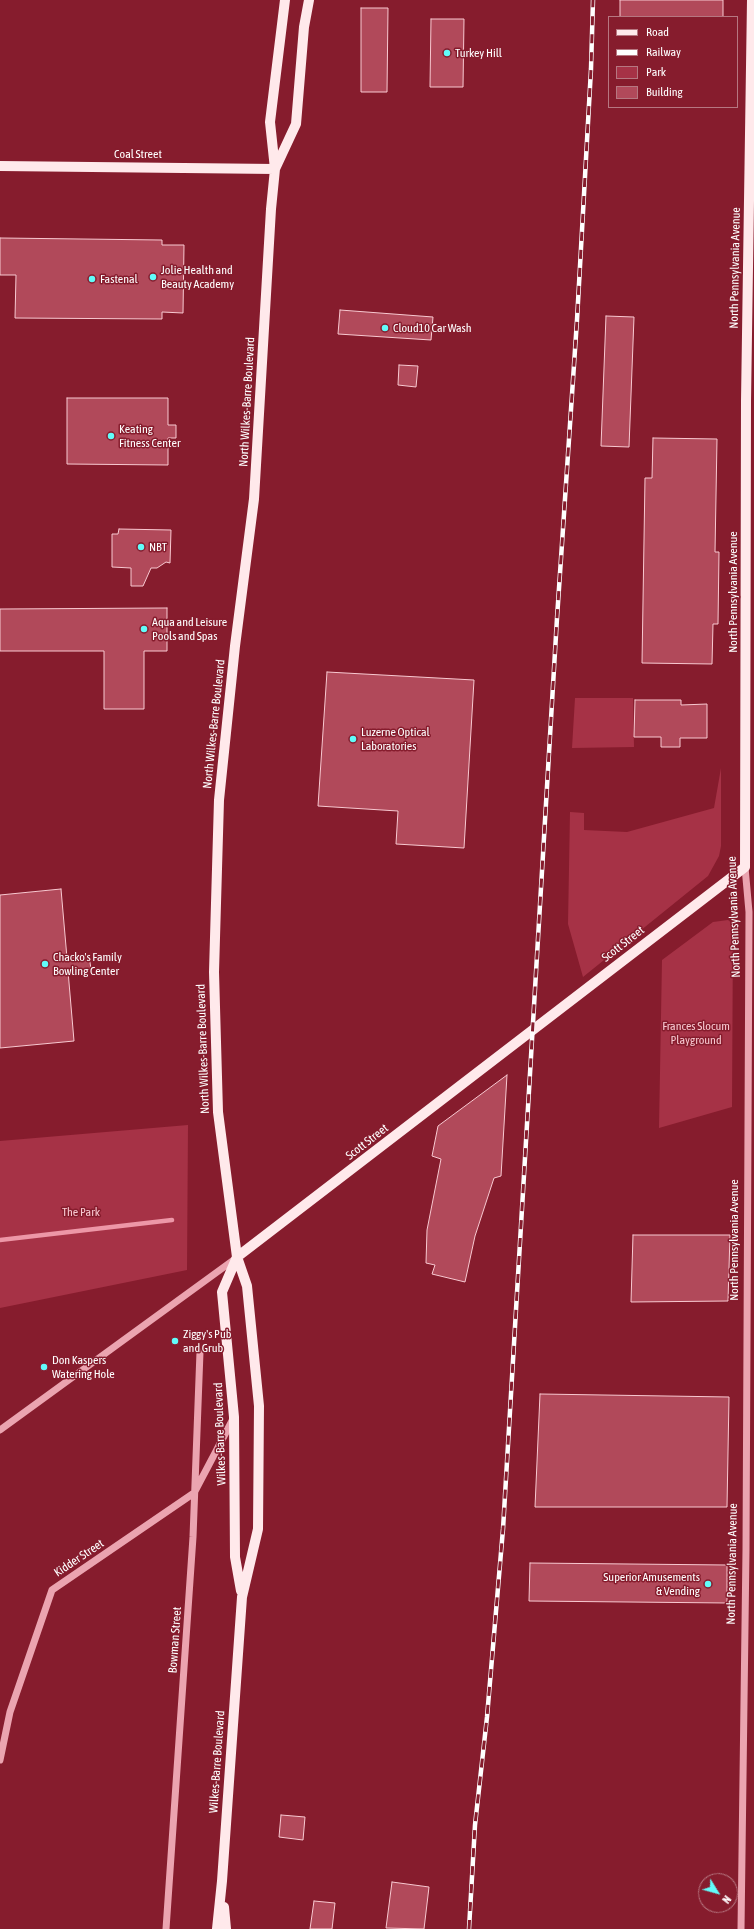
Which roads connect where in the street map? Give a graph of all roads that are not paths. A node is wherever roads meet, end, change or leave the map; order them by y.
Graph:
1 (285, 0) edge
2 (309, 0) edge
3 (752, 0) edge
4 (0, 166) edge
5 (275, 169) junction
6 (752, 169) edge
7 (750, 400) edge
8 (750, 522) edge
9 (749, 867) edge
10 (237, 1257) junction
11 (200, 1352) dead end
12 (234, 1417) junction
13 (0, 1430) edge
14 (194, 1493) junction
15 (746, 1550) junction
16 (754, 1550) edge
17 (242, 1597) junction
18 (0, 1760) edge
19 (222, 1881) junction
20 (166, 1929) edge
21 (217, 1929) edge
22 (226, 1929) edge
23 (741, 1929) edge

1 - 5 main road, North Wilkes-Barre Boulevard
2 - 5 main road, North Wilkes-Barre Boulevard
3 - 6 main road, North Pennsylvania Avenue
4 - 5 main road, Coal Street
5 - 10 main road, North Wilkes-Barre Boulevard
6 - 7 main road, North Pennsylvania Avenue
7 - 8 main road, North Pennsylvania Avenue
8 - 9 main road, North Pennsylvania Avenue
9 - 10 main road, Scott Street
9 - 15 street, North Pennsylvania Avenue
10 - 12 main road, Wilkes-Barre Boulevard
10 - 13 street, Scott Street
10 - 17 main road, Wilkes-Barre Boulevard
11 - 14 street, Bowman Street
12 - 14 street, Kidder Street
12 - 17 main road, Wilkes-Barre Boulevard
14 - 18 street, Kidder Street
14 - 20 street, Bowman Street
15 - 16 street
15 - 23 street, North Pennsylvania Avenue
17 - 19 main road, Wilkes-Barre Boulevard
19 - 21 main road, Wilkes-Barre Boulevard
19 - 22 main road, Wilkes-Barre Boulevard

